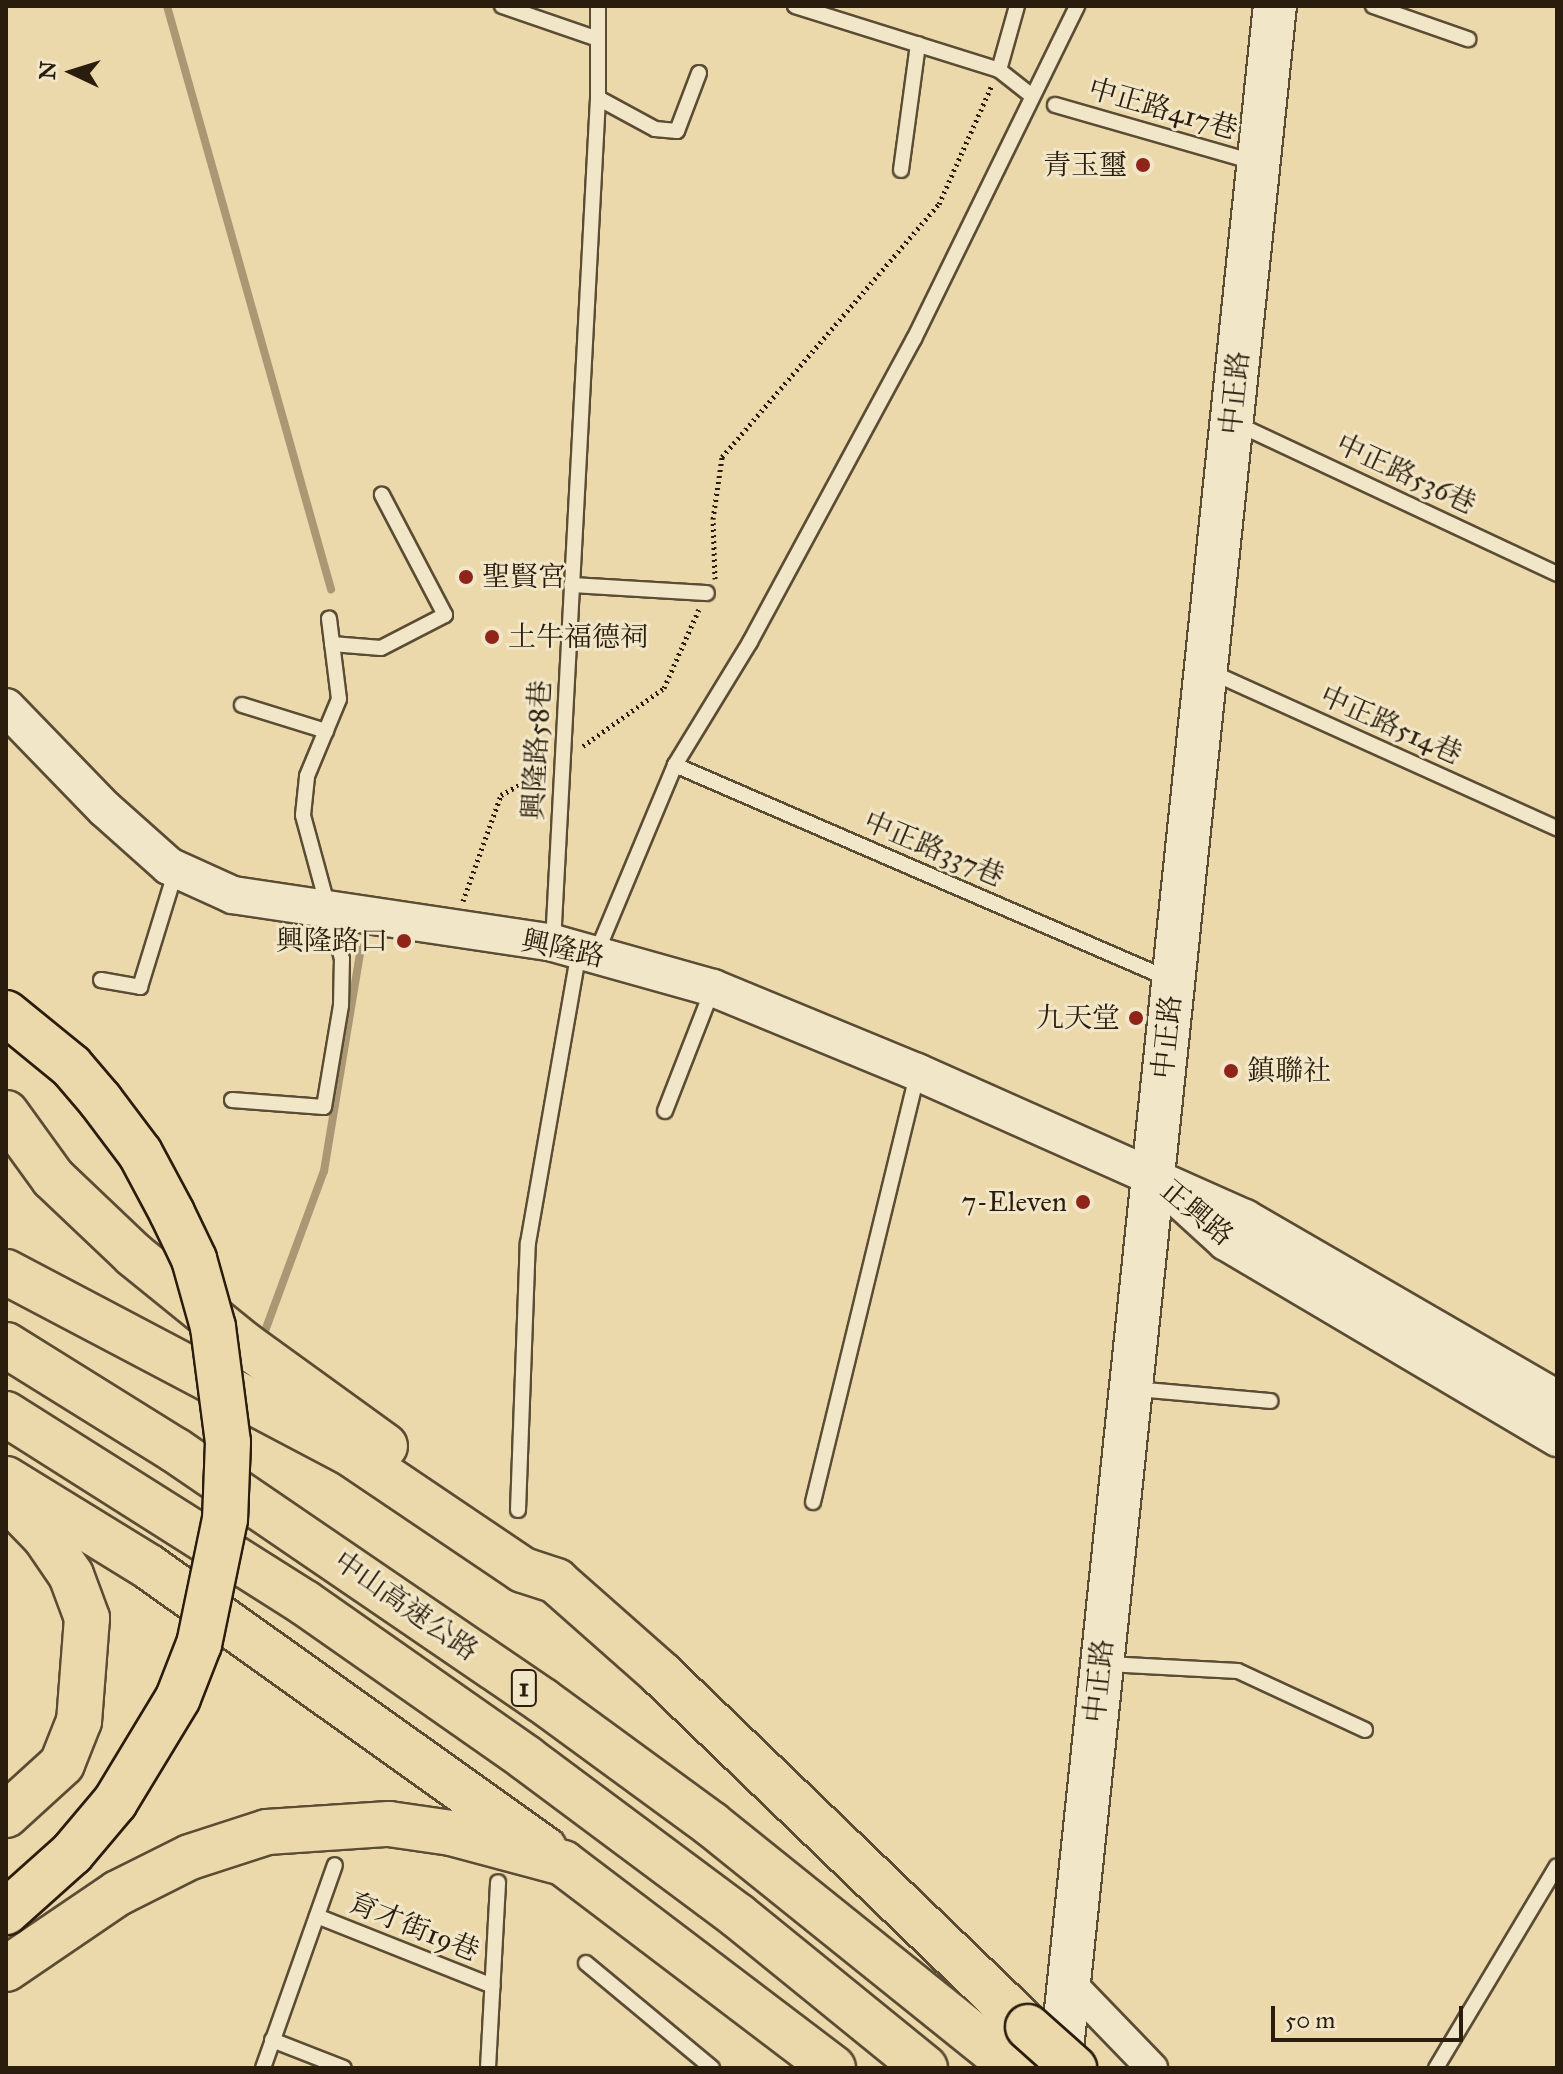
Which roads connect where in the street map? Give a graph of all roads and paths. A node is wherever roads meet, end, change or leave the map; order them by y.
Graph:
1 (502, 6) edge
2 (598, 6) edge
3 (795, 6) edge
4 (1017, 6) edge
5 (1077, 6) edge
6 (1275, 6) edge
7 (1373, 6) edge
8 (595, 38) junction
9 (1468, 39) dead end
10 (918, 44) junction
11 (999, 70) junction
12 (699, 73) dead end
13 (1032, 96) junction
14 (598, 98) junction
15 (1055, 105) dead end
16 (1257, 163) junction
17 (901, 170) dead end
18 (1233, 422) junction
19 (382, 495) dead end
20 (1557, 574) edge
21 (571, 585) junction
22 (707, 593) junction
23 (329, 619) dead end
24 (332, 644) junction
25 (1203, 669) junction
26 (242, 705) dead end
27 (6, 707) edge
28 (326, 731) junction
29 (562, 761) junction
30 (675, 765) junction
31 (1557, 828) edge
32 (176, 869) junction
33 (330, 910) junction
34 (453, 928) junction
35 (576, 950) junction
36 (101, 980) dead end
37 (1173, 981) junction
38 (713, 988) junction
39 (6, 1013) edge
40 (917, 1072) junction
41 (232, 1100) dead end
42 (665, 1111) dead end
43 (6, 1113) edge
44 (1152, 1176) junction
45 (6, 1272) edge
46 (6, 1345) edge
47 (1131, 1389) junction
48 (1557, 1399) edge
49 (1270, 1401) dead end
50 (6, 1414) edge
51 (1557, 1438) edge
52 (6, 1479) edge
53 (6, 1497) edge
54 (813, 1502) dead end
55 (518, 1510) dead end
56 (556, 1581) junction
57 (1101, 1663) junction
58 (1365, 1730) dead end
59 (6, 1815) edge
60 (563, 1863) junction
61 (335, 1865) dead end
62 (1557, 1866) edge
63 (498, 1882) dead end
64 (6, 1912) edge
65 (317, 1916) junction
66 (586, 1963) dead end
67 (6, 1969) edge
68 (1068, 1981) junction
69 (493, 1986) junction
70 (272, 2040) junction
71 (696, 2055) junction
72 (263, 2068) edge
73 (344, 2068) edge
74 (488, 2068) edge
75 (687, 2068) edge
76 (712, 2068) edge
77 (833, 2068) edge
78 (925, 2068) edge
79 (1015, 2068) edge
80 (1060, 2068) edge
81 (1074, 2068) edge
82 (1152, 2068) edge
83 (1436, 2068) edge

1 - 8 lane
2 - 8 lane, 興隆路58巷
3 - 10 lane
4 - 11 lane
5 - 13 lane
6 - 16 main road, 中正路
7 - 9 lane
8 - 14 lane, 興隆路58巷
10 - 11 lane
10 - 17 lane
11 - 13 lane
11 - 22 path
12 - 14 lane
13 - 30 lane
14 - 21 lane, 興隆路58巷
15 - 16 lane, 中正路417巷
16 - 18 main road, 中正路
18 - 20 lane, 中正路536巷
18 - 25 main road, 中正路
19 - 24 lane
21 - 22 lane
21 - 29 lane, 興隆路58巷
22 - 29 path
23 - 24 lane
24 - 28 lane
25 - 31 lane, 中正路514巷
25 - 37 main road, 中正路
26 - 28 lane
27 - 32 street, 興隆路
28 - 33 lane
29 - 34 path
29 - 35 lane, 興隆路58巷
30 - 35 lane
30 - 37 lane, 中正路337巷
32 - 33 street, 興隆路
32 - 36 lane
33 - 34 street, 興隆路
33 - 41 lane
34 - 35 street, 興隆路
35 - 38 street, 興隆路
35 - 55 lane
37 - 44 main road, 中正路
38 - 40 street, 興隆路
38 - 42 lane
39 - 64 highway, bridge
40 - 44 street, 興隆路
40 - 54 lane
43 - 56 highway
44 - 47 main road, 中正路
44 - 48 street, 正興路
44 - 51 street, 正興路
45 - 56 highway
46 - 79 highway, 中山高速公路 / 1
47 - 49 lane
47 - 57 main road, 中正路
50 - 78 highway, 中山高速公路 / 1
52 - 60 highway
53 - 59 highway
56 - 81 highway, bridge
57 - 58 lane
57 - 68 main road, 中正路
60 - 67 highway
60 - 77 highway
61 - 65 lane
62 - 83 lane
63 - 69 lane
65 - 69 lane, 育才街19巷
65 - 70 lane
66 - 71 lane
68 - 80 main road, 中正路
68 - 82 street
69 - 74 lane
70 - 72 lane
70 - 73 lane
71 - 75 lane
71 - 76 lane

